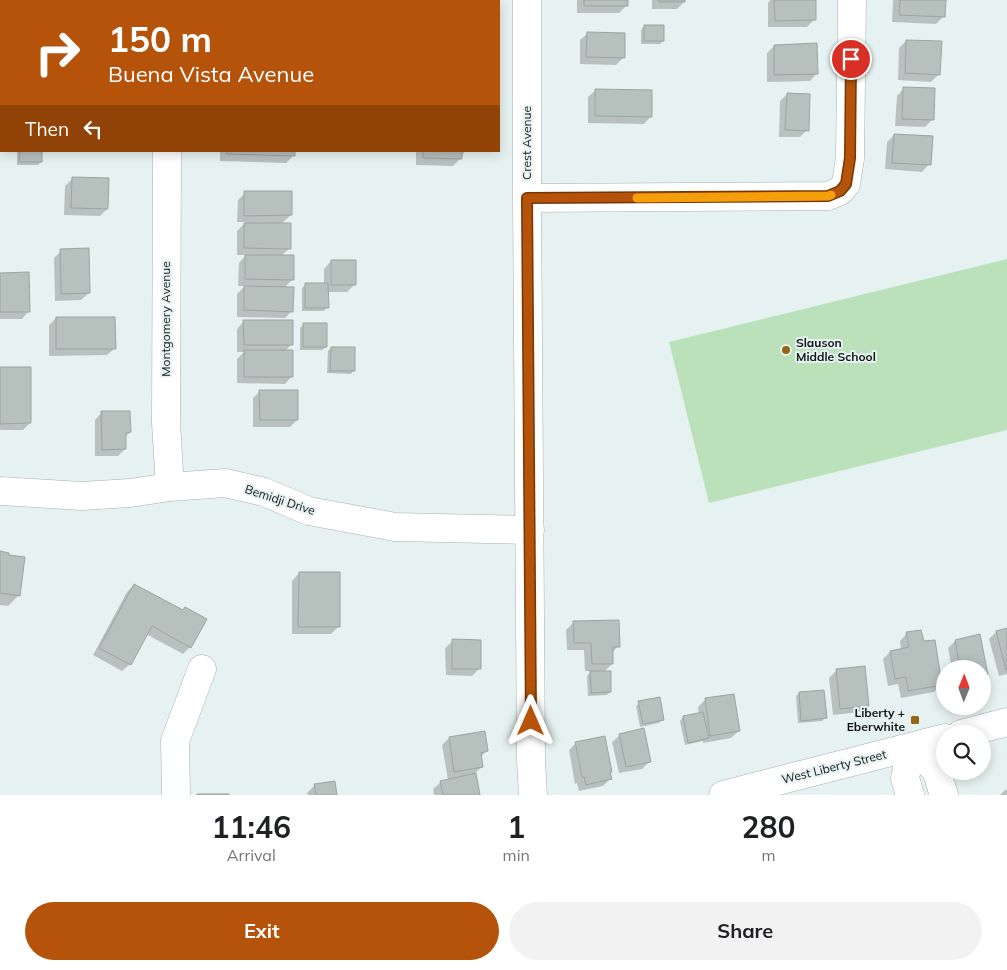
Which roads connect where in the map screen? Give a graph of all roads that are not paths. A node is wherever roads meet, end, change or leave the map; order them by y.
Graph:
1 (527, 0) edge
2 (852, 0) edge
3 (167, 152) edge
4 (527, 198) junction
5 (170, 487) junction
6 (0, 491) edge
7 (530, 530) junction
8 (202, 669) dead end
9 (1007, 722) edge
10 (991, 726) edge
11 (936, 740) edge
12 (911, 747) junction
13 (176, 795) edge
14 (533, 795) edge
15 (723, 795) edge
16 (910, 795) edge
17 (944, 795) edge

1 - 4 street, Crest Avenue
2 - 4 street
3 - 5 street, Montgomery Avenue
4 - 7 street, Crest Avenue
5 - 6 street, Bemidji Drive
5 - 7 street, Bemidji Drive
7 - 14 street, Crest Avenue
8 - 13 street
9 - 10 street
11 - 12 street, West Liberty Street
12 - 15 street, West Liberty Street
12 - 16 street
12 - 17 street

